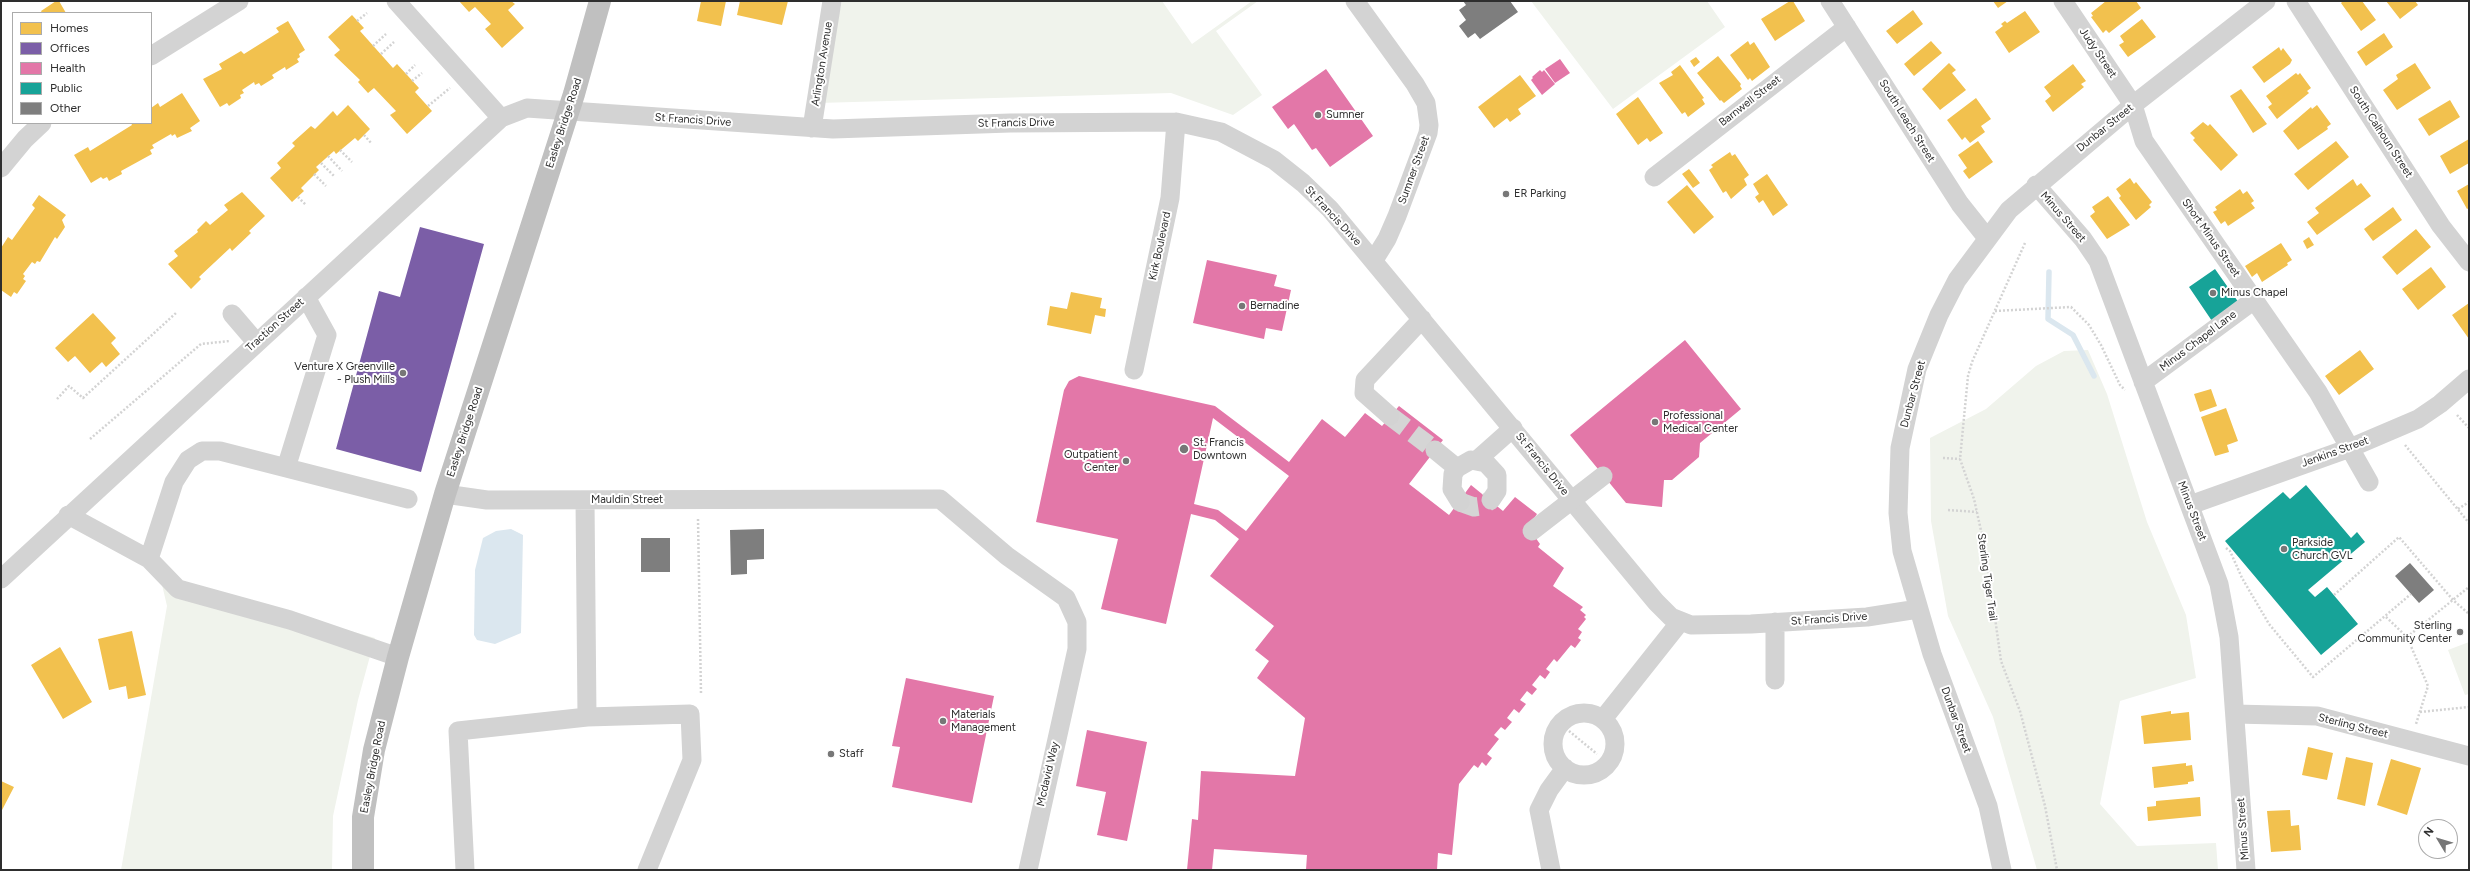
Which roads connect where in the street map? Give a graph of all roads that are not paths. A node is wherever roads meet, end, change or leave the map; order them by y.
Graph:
1 (240, 1) edge
2 (396, 1) edge
3 (600, 1) edge
4 (832, 1) edge
5 (1355, 1) edge
6 (1830, 1) edge
7 (2063, 1) edge
8 (2266, 1) edge
9 (2296, 1) edge
10 (1847, 27) junction
11 (152, 55) edge
12 (2134, 104) junction
13 (567, 112) junction
14 (501, 118) junction
15 (1176, 122) junction
16 (41, 124) edge
17 (812, 128) junction
18 (1, 168) edge
19 (1654, 177) dead end
20 (2036, 185) junction
21 (1987, 238) junction
22 (1374, 260) junction
23 (2469, 262) edge
24 (306, 297) junction
25 (2254, 300) junction
26 (232, 314) dead end
27 (1422, 319) junction
28 (248, 341) junction
29 (1134, 370) dead end
30 (2467, 386) edge
31 (2136, 387) junction
32 (1390, 416) tunnel mouth
33 (1513, 428) junction
34 (2350, 448) junction
35 (1435, 450) tunnel mouth
36 (1477, 460) junction
37 (286, 468) junction
38 (1457, 468) junction
39 (1603, 476) dead end
40 (2368, 482) dead end
41 (445, 494) junction
42 (408, 499) dead end
43 (585, 500) junction
44 (1491, 500) dead end
45 (1460, 502) dead end
46 (2190, 505) junction
47 (68, 515) junction
48 (1532, 531) dead end
49 (149, 559) junction
50 (1, 579) edge
51 (1918, 609) junction
52 (1680, 622) junction
53 (1775, 622) junction
54 (398, 657) junction
55 (1070, 679) joint
56 (1775, 680) dead end
57 (2235, 714) junction
58 (587, 718) junction
59 (1603, 719) junction
60 (2469, 756) edge
61 (1565, 768) junction
62 (363, 870) edge
63 (465, 870) edge
64 (647, 870) edge
65 (1028, 870) edge
66 (1551, 870) edge
67 (2002, 870) edge
68 (2246, 870) edge

1 - 11 street
2 - 14 street
3 - 13 highway, Easley Bridge Road
4 - 17 street, Arlington Avenue
5 - 22 street, Sumner Street
6 - 10 street, South Leach Street
7 - 12 street, Judy Street
8 - 12 street, Dunbar Street
9 - 23 street, South Calhoun Street
10 - 19 street, Barnwell Street
10 - 21 street, South Leach Street
12 - 20 street, Dunbar Street
12 - 25 street, Short Minus Street
13 - 14 street, Traction Street
13 - 17 street, St Francis Drive
13 - 41 highway, Easley Bridge Road
14 - 24 street, Traction Street
15 - 17 street, St Francis Drive
15 - 22 street, St Francis Drive
15 - 29 street, Kirk Boulevard
16 - 18 street
20 - 21 street, Dunbar Street
20 - 31 street, Minus Street
21 - 51 street, Dunbar Street
22 - 27 street, St Francis Drive
24 - 28 street, Traction Street
24 - 37 street
25 - 31 street, Minus Chapel Lane
25 - 34 street, Short Minus Street
26 - 28 street
27 - 32 street
27 - 33 street, St Francis Drive
28 - 47 street, Traction Street
30 - 34 street, Jenkins Street
31 - 46 street, Minus Street
33 - 36 street
33 - 52 street, St Francis Drive
34 - 40 street, Short Minus Street
34 - 46 street, Jenkins Street
35 - 38 street
36 - 38 street
36 - 44 street
37 - 42 street
37 - 49 street
38 - 45 street
39 - 48 street, bridge
41 - 43 street, Mauldin Street
41 - 54 highway, Easley Bridge Road
43 - 55 street, Mauldin Street
43 - 58 street
46 - 57 street, Minus Street
47 - 49 street
47 - 50 street, Traction Street
49 - 54 street
51 - 53 street, St Francis Drive
51 - 67 street, Dunbar Street
52 - 53 street, St Francis Drive
52 - 59 street
53 - 56 street
54 - 62 highway, Easley Bridge Road
55 - 65 street, Mcdavid Way
57 - 60 street, Sterling Street
57 - 68 street, Minus Street
58 - 63 street
58 - 64 street
59 - 61 street
59 - 61 street
61 - 66 street

